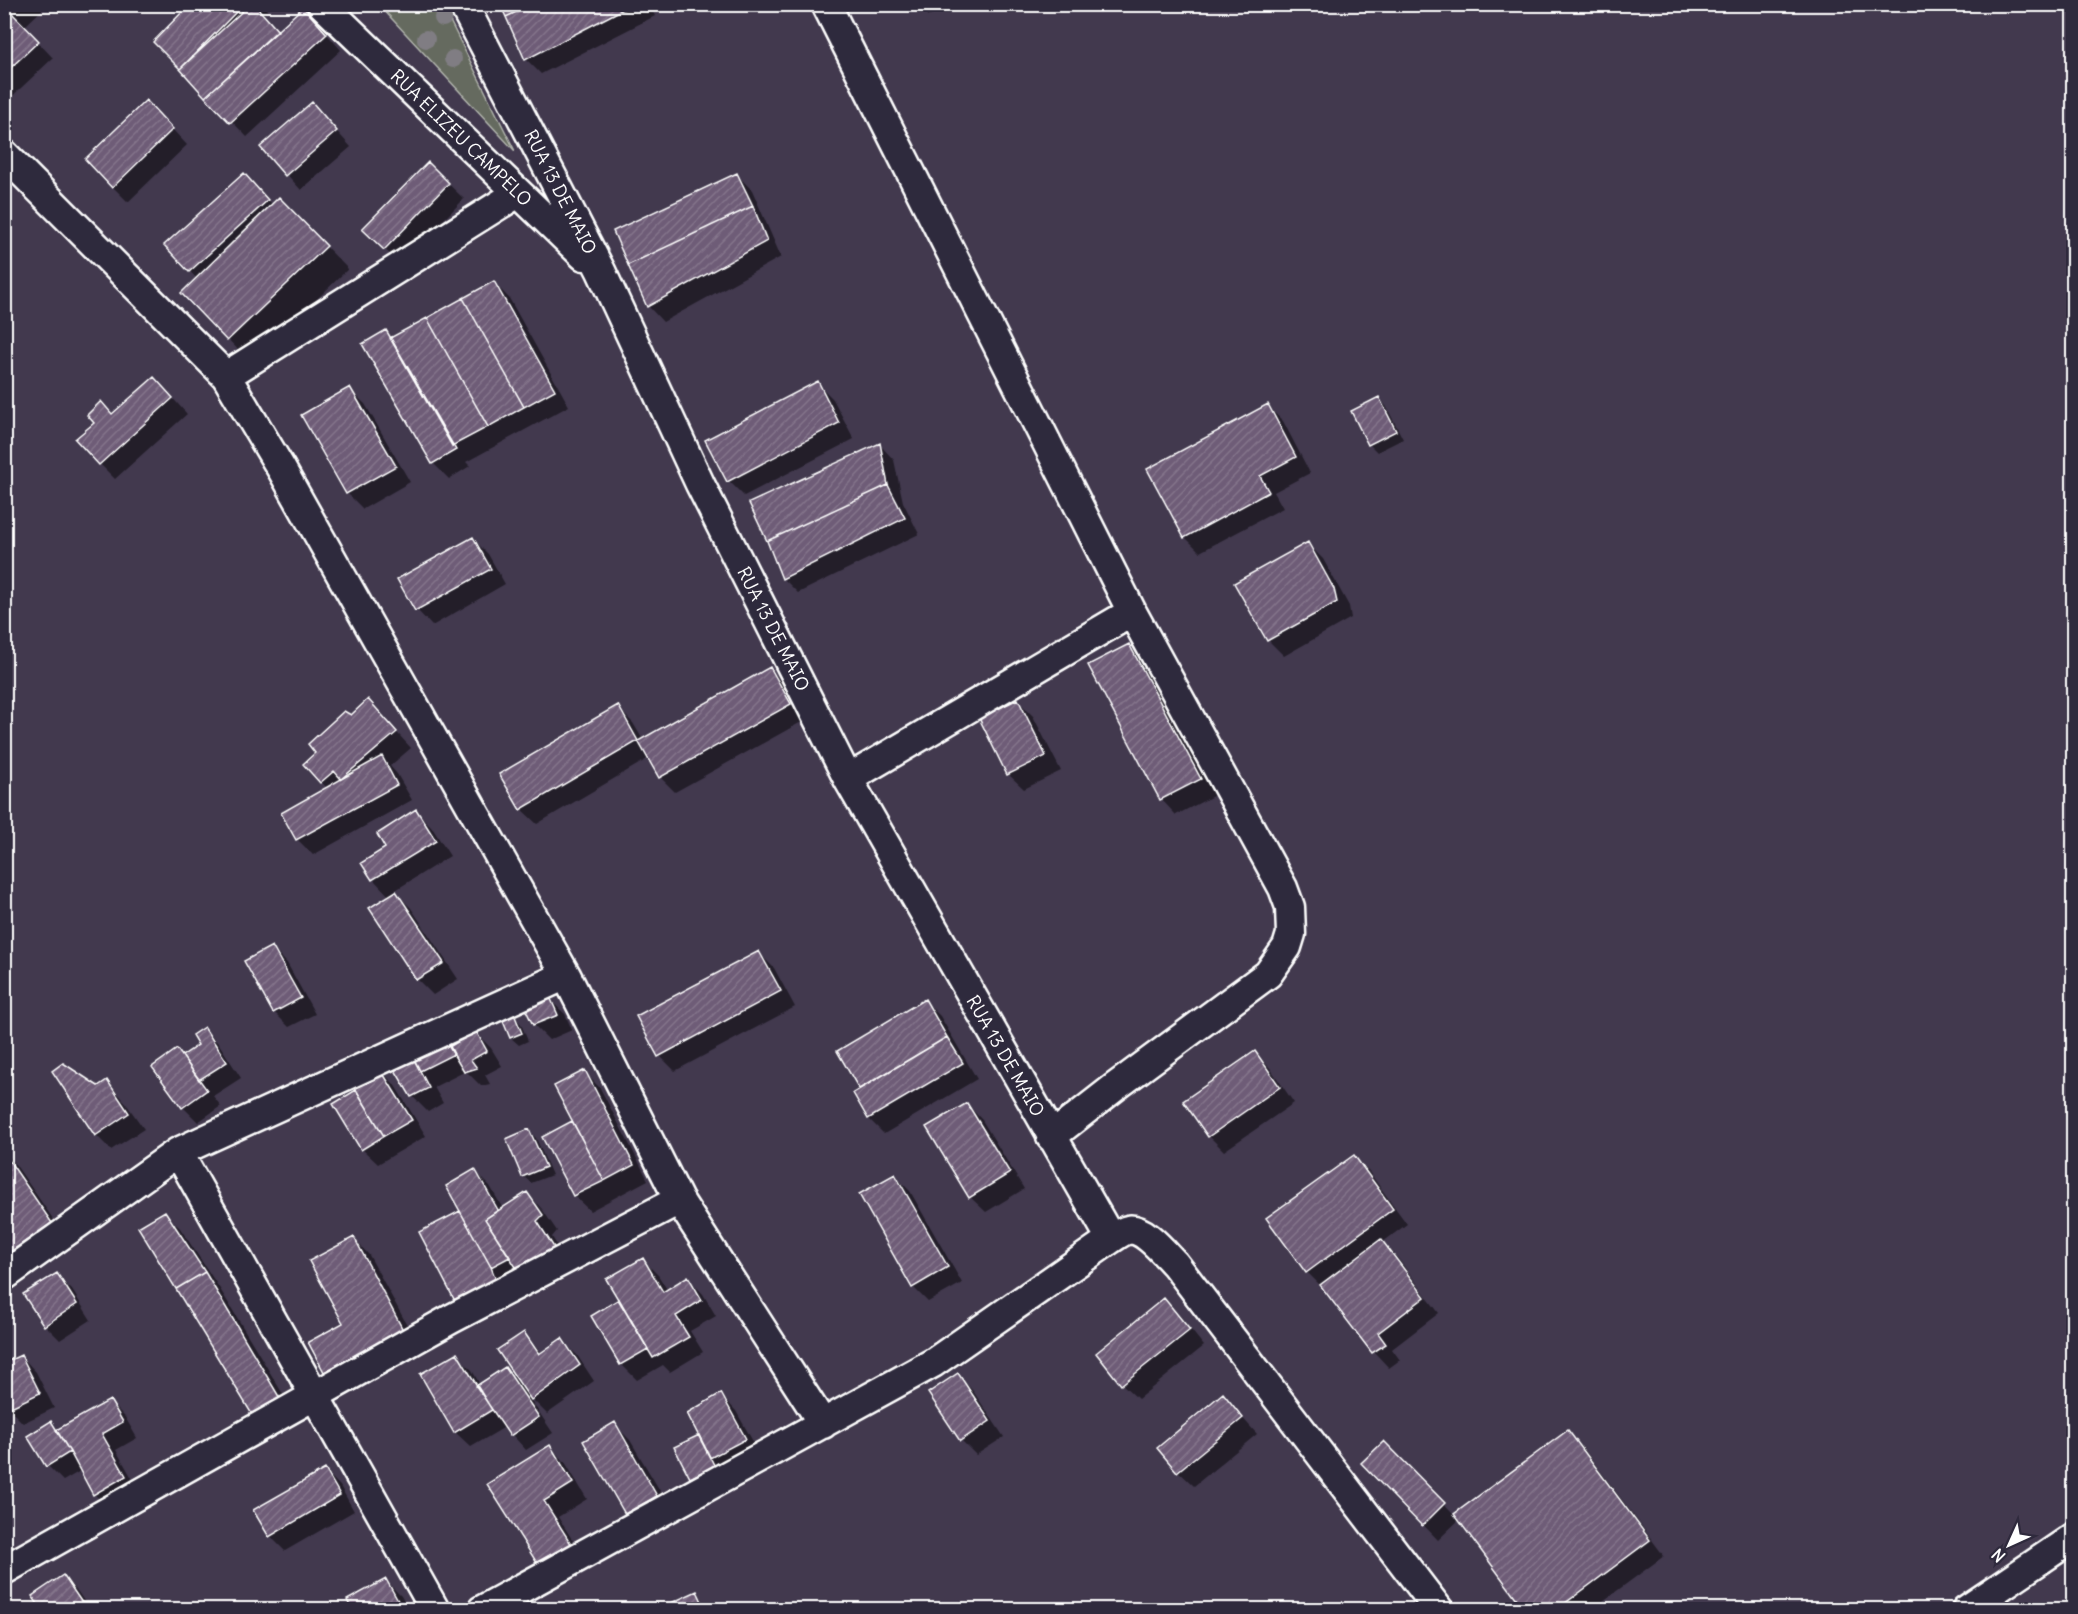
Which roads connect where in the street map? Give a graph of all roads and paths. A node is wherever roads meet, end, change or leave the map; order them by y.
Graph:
1 (322, 4) edge
2 (463, 4) edge
3 (826, 4) edge
4 (4, 154) edge
5 (518, 193) junction
6 (601, 272) junction
7 (226, 376) junction
8 (1132, 612) junction
9 (848, 779) junction
10 (566, 975) junction
11 (1051, 1137) junction
12 (177, 1152) junction
13 (679, 1200) junction
14 (1111, 1239) junction
15 (4, 1276) edge
16 (315, 1395) junction
17 (823, 1424) junction
18 (2073, 1537) edge
19 (4, 1570) edge
20 (435, 1610) edge
21 (482, 1610) edge
22 (1439, 1610) edge
23 (1966, 1610) edge

1 - 5 street, RUA ELIZEU CAMPELO
2 - 6 street, RUA 13 DE MAIO
3 - 8 street
4 - 7 street
5 - 6 street, RUA ELIZEU CAMPELO
5 - 7 street
6 - 9 street, RUA 13 DE MAIO
7 - 10 street
8 - 9 street
8 - 11 street
9 - 11 street, RUA 13 DE MAIO
10 - 12 street
10 - 13 street
11 - 14 street, RUA 13 DE MAIO
12 - 15 street
12 - 16 street
13 - 16 street
13 - 17 street
14 - 17 street
14 - 22 street
16 - 19 street
16 - 20 street
17 - 21 street
18 - 23 street

